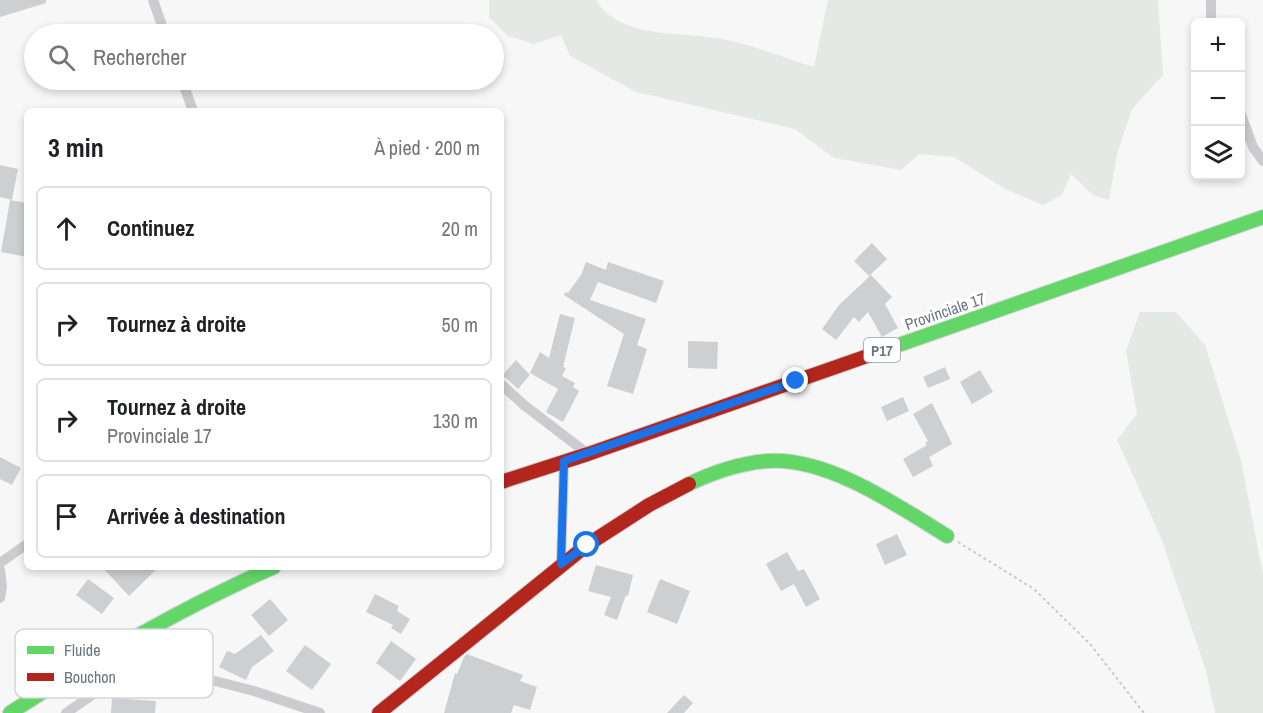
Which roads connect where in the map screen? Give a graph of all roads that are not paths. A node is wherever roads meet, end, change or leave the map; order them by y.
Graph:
1 (153, 0) edge
2 (1211, 0) edge
3 (1211, 18) edge
4 (161, 24) edge
5 (186, 90) edge
6 (192, 108) edge
7 (1245, 125) edge
8 (1263, 161) edge
9 (1263, 217) edge
10 (504, 387) edge
11 (588, 454) junction
12 (564, 461) junction
13 (504, 481) edge
14 (947, 536) road end
15 (24, 546) edge
16 (0, 563) edge
17 (561, 564) junction
18 (0, 570) edge
19 (267, 570) edge
20 (0, 598) edge
21 (147, 629) edge
22 (213, 681) edge
23 (33, 698) edge
24 (88, 698) edge
25 (10, 713) edge
26 (66, 713) edge
27 (320, 713) edge
28 (379, 713) edge

1 - 4 street
2 - 3 street
5 - 6 street
7 - 8 street
9 - 11 main road, Provinciale 17 / P17
10 - 11 street
11 - 12 main road, Provinciale 17 / P17
12 - 13 main road, Provinciale 17 / P17
12 - 17 street
14 - 17 main road
15 - 16 street
17 - 28 main road
18 - 20 street
19 - 21 main road
22 - 27 street
23 - 25 main road
24 - 26 street

